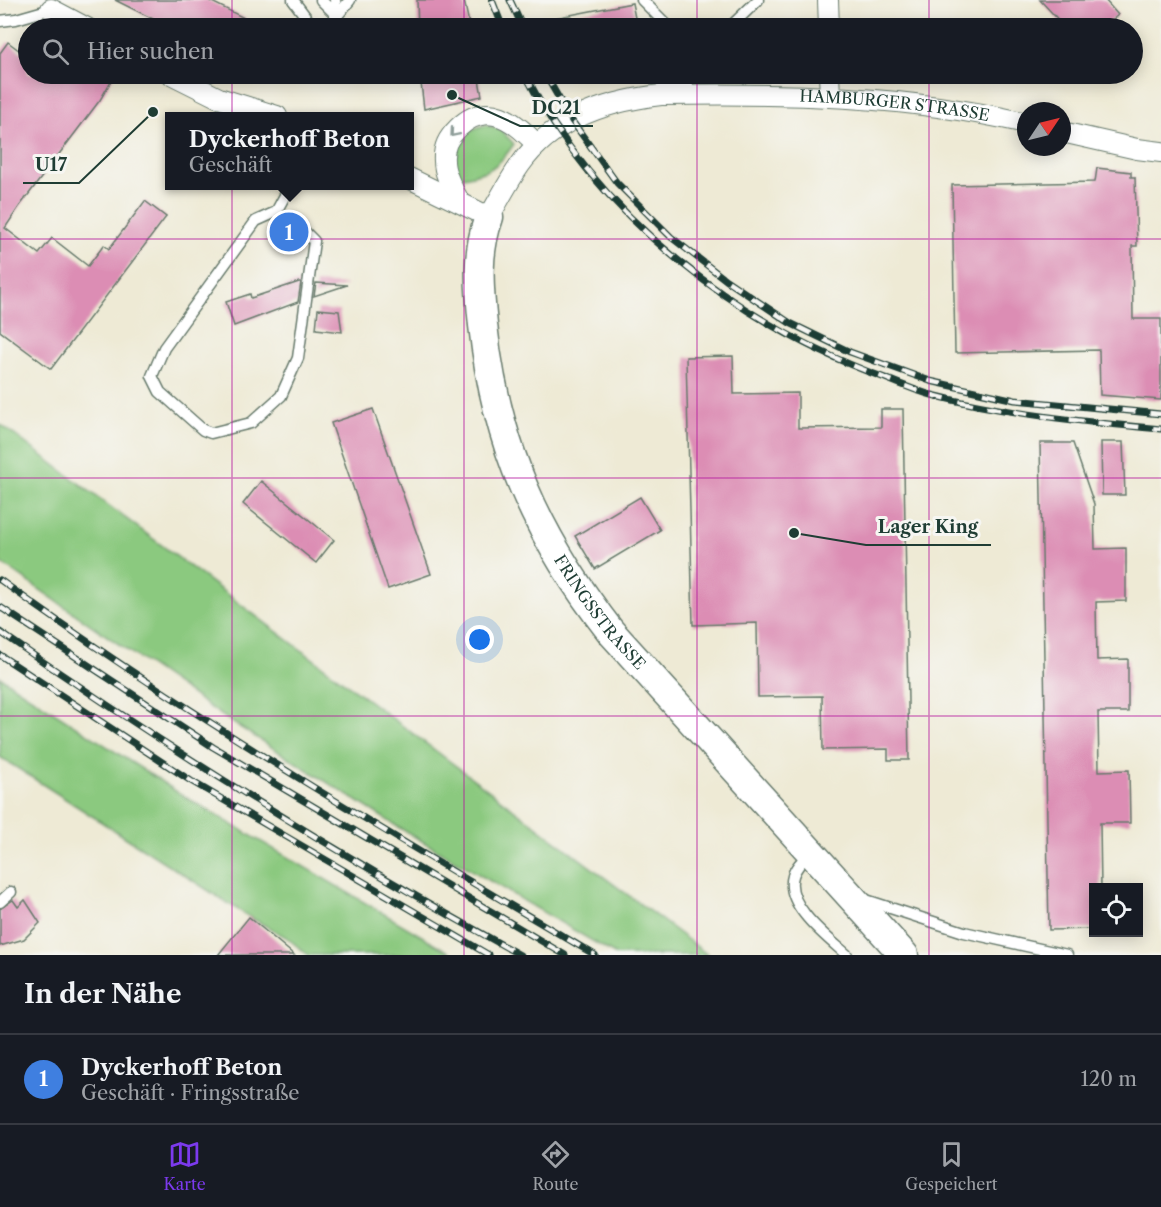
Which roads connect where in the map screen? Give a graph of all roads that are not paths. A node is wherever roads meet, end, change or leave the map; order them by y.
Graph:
1 (293, 0) edge
2 (321, 0) edge
3 (335, 0) edge
4 (350, 0) edge
5 (642, 0) edge
6 (758, 0) edge
7 (828, 0) edge
8 (51, 9) joint
9 (337, 16) junction
10 (18, 18) edge
11 (20, 18) edge
12 (68, 18) edge
13 (306, 18) edge
14 (660, 18) edge
15 (739, 18) edge
16 (828, 18) edge
17 (0, 21) edge
18 (191, 84) edge
19 (687, 84) edge
20 (829, 84) edge
21 (688, 95) junction
22 (830, 96) junction
23 (262, 112) edge
24 (1017, 121) edge
25 (1071, 134) edge
26 (537, 146) junction
27 (1161, 152) edge
28 (414, 180) edge
29 (288, 190) edge
30 (459, 201) junction
31 (276, 212) junction
32 (489, 217) junction
33 (810, 852) junction
34 (11, 892) dead end
35 (845, 892) junction
36 (0, 902) edge
37 (847, 955) edge
38 (903, 955) edge
39 (1067, 955) edge

1 - 13 lane
2 - 9 lane
3 - 9 lane
4 - 9 lane
5 - 14 lane
6 - 15 lane
7 - 16 street
8 - 11 lane
8 - 12 street
10 - 17 lane
18 - 23 street
19 - 21 lane
20 - 22 street
21 - 22 street, HAMBURGER STRASSE
21 - 26 street, HAMBURGER STRASSE
22 - 24 street, HAMBURGER STRASSE
25 - 27 street
26 -> 30 street
26 - 32 street, HAMBURGER STRASSE
28 - 30 street
29 - 31 lane
30 - 32 street
31 - 31 lane
32 - 33 street, FRINGSSTRASSE
33 - 35 street, FRINGSSTRASSE
33 - 37 lane
34 - 36 lane
35 - 38 street, FRINGSSTRASSE
35 - 39 lane

